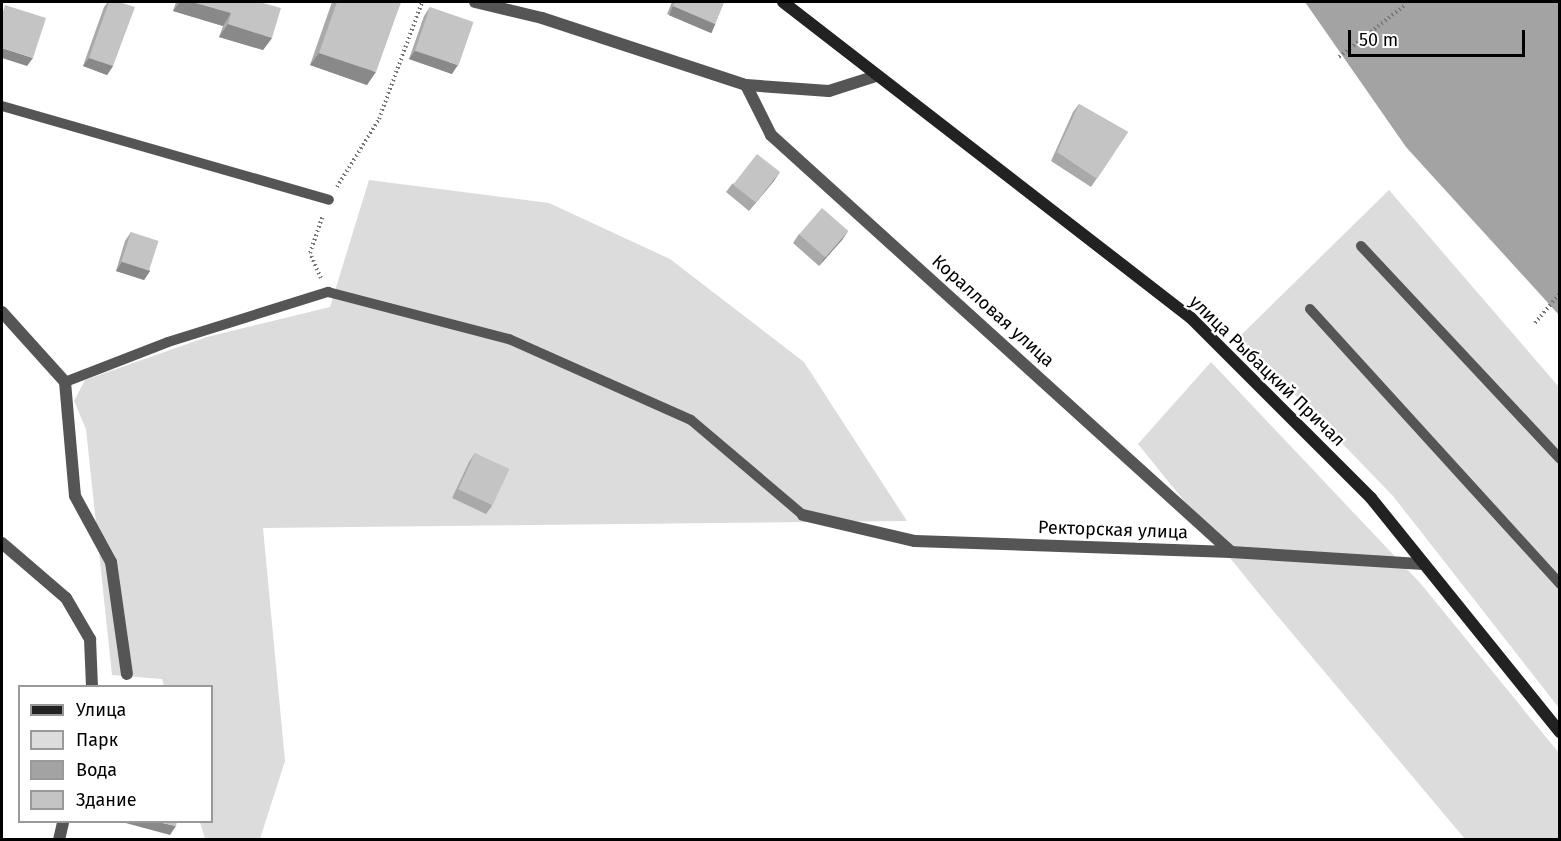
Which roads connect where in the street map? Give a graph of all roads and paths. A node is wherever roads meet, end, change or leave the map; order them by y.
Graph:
1 (422, 2) edge
2 (475, 2) edge
3 (783, 2) edge
4 (1406, 4) dead end
5 (1339, 57) dead end
6 (876, 76) junction
7 (746, 85) junction
8 (2, 106) edge
9 (329, 201) junction
10 (1361, 246) dead end
11 (328, 292) junction
12 (1560, 293) edge
13 (1310, 309) dead end
14 (2, 312) edge
15 (1535, 323) dead end
16 (65, 382) junction
17 (1560, 459) edge
18 (803, 515) joint
19 (2, 543) edge
20 (1231, 552) junction
21 (1424, 564) junction
22 (1560, 584) edge
23 (127, 674) dead end
24 (92, 685) edge
25 (1560, 732) edge
26 (63, 823) edge
27 (59, 840) edge

1 - 9 path
2 - 7 street
3 - 6 main road, улица Рыбацкий Причал
4 - 5 path
6 - 7 street
6 - 21 main road, улица Рыбацкий Причал
7 - 20 street, Коралловая улица
8 - 9 lane
9 - 11 path
10 - 17 lane
11 - 16 lane
11 - 18 lane
12 - 15 path
13 - 22 lane
14 - 16 street
16 - 23 street
18 - 20 street, Ректорская улица
19 - 24 street
20 - 21 street, Ректорская улица
21 - 25 main road, улица Рыбацкий Причал
26 - 27 street

